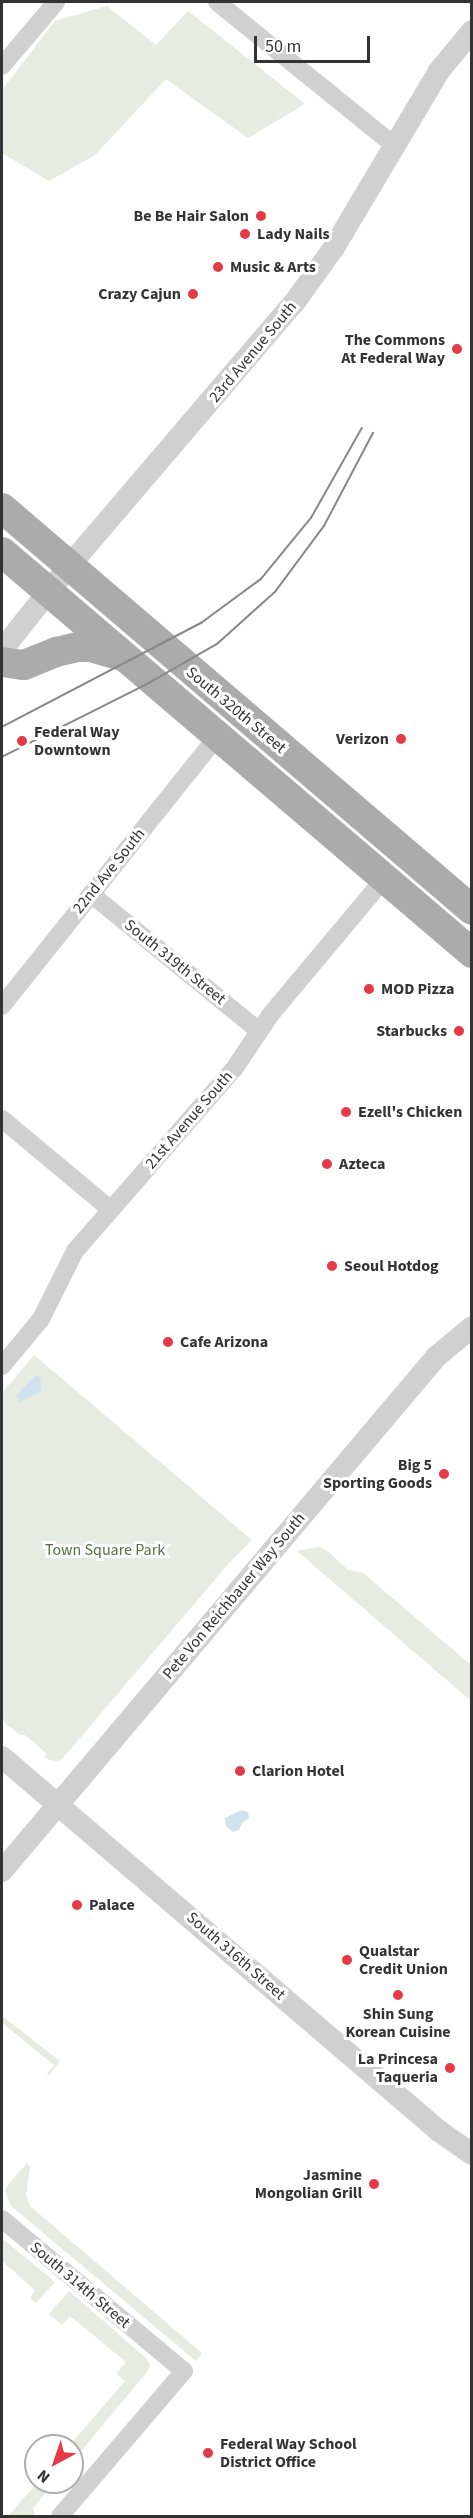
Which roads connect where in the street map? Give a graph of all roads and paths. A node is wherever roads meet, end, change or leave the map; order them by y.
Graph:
1 (217, 2) edge
2 (51, 7) edge
3 (471, 31) edge
4 (2, 66) edge
5 (395, 146) junction
6 (2, 508) edge
7 (2, 552) edge
8 (69, 566) junction
9 (48, 593) junction
10 (2, 650) edge
11 (122, 655) junction
12 (2, 662) edge
13 (218, 737) junction
14 (246, 761) junction
15 (390, 840) junction
16 (384, 879) junction
17 (91, 894) junction
18 (471, 910) edge
19 (471, 929) edge
20 (471, 953) edge
21 (2, 1006) edge
22 (259, 1031) junction
23 (2, 1119) edge
24 (110, 1209) junction
25 (471, 1327) edge
26 (2, 1366) edge
27 (2, 1756) edge
28 (59, 1804) junction
29 (2, 1871) edge
30 (471, 2154) edge
31 (2, 2219) edge
32 (60, 2517) edge

1 - 5 street
2 - 4 street
3 - 5 street, 23rd Avenue South
5 - 8 street, 23rd Avenue South
6 - 8 main road, South 320th Street
7 - 9 main road, South 320th Street
8 - 9 street, 23rd Avenue South
8 - 15 main road, South 320th Street
9 - 10 street, 23rd Avenue South
9 - 11 main road, South 320th Street
11 - 12 main road
11 - 13 main road, South 320th Street
13 - 14 main road, South 320th Street
13 - 17 street, 22nd Ave South
14 - 15 main road
14 - 16 main road, South 320th Street
15 - 18 main road, South 320th Street
16 - 19 main road
16 - 20 main road, South 320th Street
16 - 22 street, 21st Avenue South
17 - 21 street, 22nd Ave South
17 - 22 street, South 319th Street
22 - 24 street, 21st Avenue South
23 - 24 street
24 - 26 street, 21st Avenue South
25 - 28 street, Pete Von Reichbauer Way South
27 - 28 street, South 316th Street
28 - 29 street, Pete Von Reichbauer Way South
28 - 30 street, South 316th Street
31 - 32 street, South 314th Street

